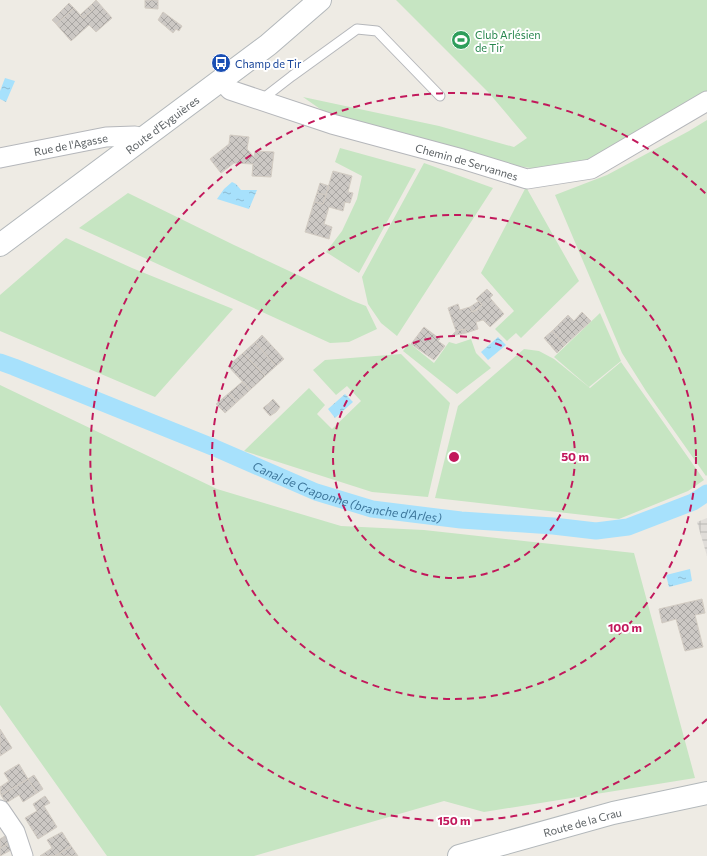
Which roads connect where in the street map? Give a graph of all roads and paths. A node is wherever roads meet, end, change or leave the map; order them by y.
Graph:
1 (320, 0) edge
2 (221, 80) junction
3 (440, 96) dead end
4 (261, 100) junction
5 (707, 101) edge
6 (142, 138) junction
7 (0, 158) edge
8 (0, 245) edge
9 (707, 793) edge
10 (0, 810) edge
11 (23, 856) edge
12 (459, 856) edge

1 - 2 main road, Route d'Eyguières
2 - 4 street, Chemin de Servannes
2 - 6 main road, Route d'Eyguières
3 - 4 lane
4 - 5 street, Chemin de Servannes
6 - 7 street, Rue de l'Agasse
6 - 8 main road, Route d'Eyguières
9 - 12 main road, Route de la Crau
10 - 11 street

